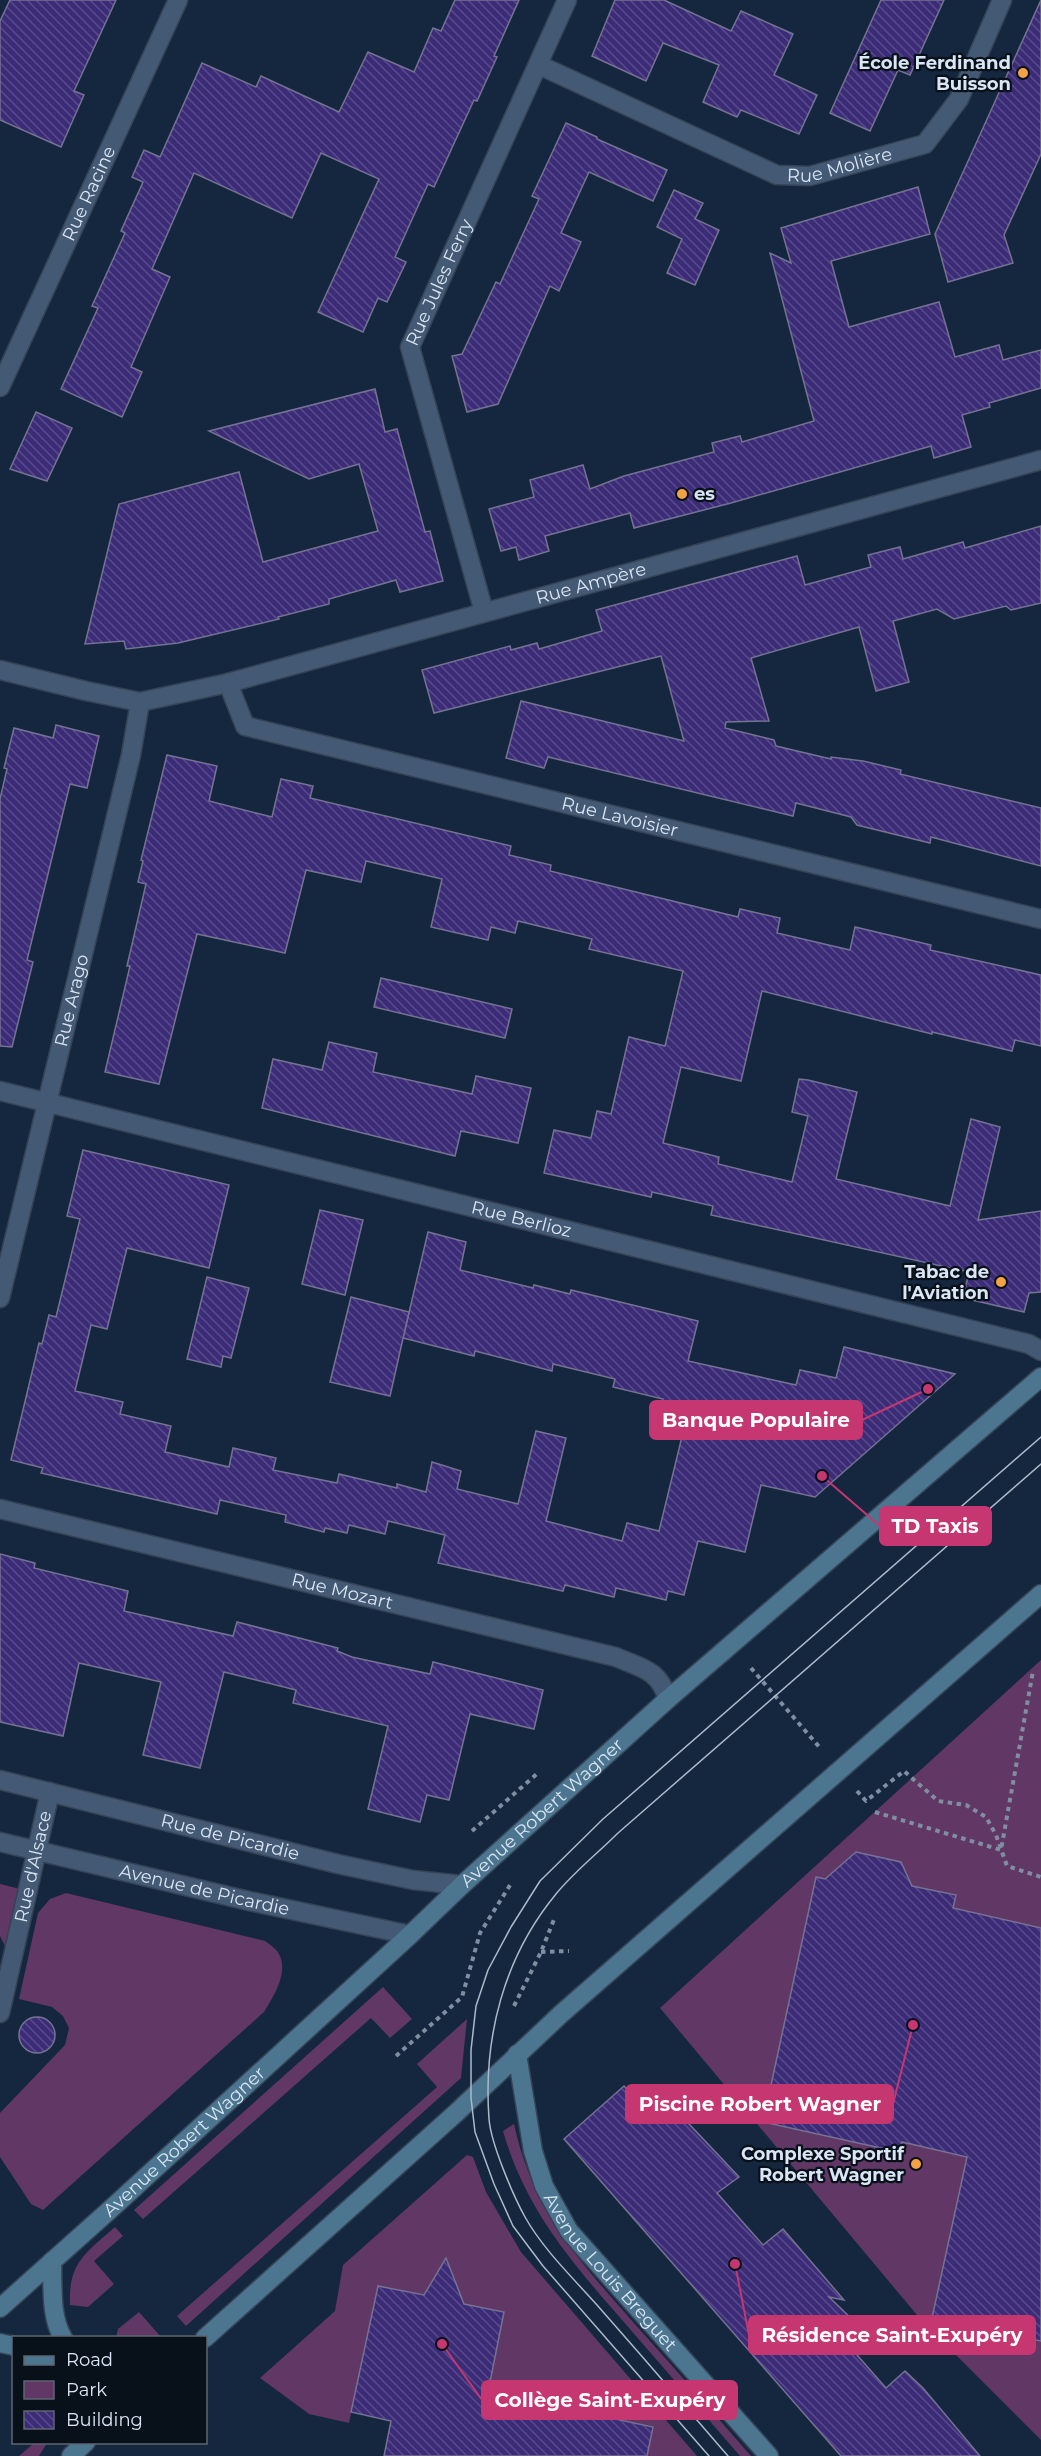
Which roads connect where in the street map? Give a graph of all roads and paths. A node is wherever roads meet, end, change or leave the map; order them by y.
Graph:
1 (178, 0) edge
2 (567, 0) edge
3 (1002, 0) edge
4 (539, 65) junction
5 (0, 387) edge
6 (1041, 460) edge
7 (484, 612) junction
8 (0, 670) edge
9 (228, 683) junction
10 (140, 702) junction
11 (1041, 919) edge
12 (0, 1091) edge
13 (48, 1103) junction
14 (0, 1298) edge
15 (1041, 1351) edge
16 (1041, 1377) edge
17 (0, 1509) edge
18 (1041, 1594) edge
19 (751, 1668) dead end
20 (1033, 1671) dead end
21 (668, 1699) junction
22 (839, 1770) junction
23 (0, 1780) edge
24 (50, 1792) junction
25 (875, 1812) dead end
26 (0, 1842) edge
27 (1001, 1850) junction
28 (37, 1851) junction
29 (516, 1876) dead end
30 (1041, 1878) edge
31 (462, 1885) junction
32 (555, 1917) dead end
33 (410, 1935) junction
34 (569, 1951) dead end
35 (541, 1952) junction
36 (514, 2006) dead end
37 (0, 2013) edge
38 (517, 2054) junction
39 (396, 2056) dead end
40 (52, 2262) junction
41 (0, 2308) edge
42 (62, 2336) edge
43 (206, 2336) edge
44 (769, 2456) edge

1 - 5 street, Rue Racine
2 - 4 street, Rue Jules Ferry
3 - 4 street, Rue Molière
4 - 7 street, Rue Jules Ferry
6 - 7 street, Rue Ampère
7 - 9 street, Rue Ampère
8 - 10 street
9 - 10 street, Rue Ampère
9 - 11 street, Rue Lavoisier
10 - 13 street, Rue Arago
12 - 13 street, Rue Berlioz
13 - 14 street, Rue Arago
13 - 15 street, Rue Berlioz
16 - 21 main road, Avenue Robert Wagner
17 - 21 street, Rue Mozart
18 - 22 main road
19 - 22 path
20 - 27 path
21 - 31 main road, Avenue Robert Wagner
22 - 27 path
22 - 38 main road
23 - 24 street, Rue de Picardie
24 - 28 street, Rue d'Alsace
24 - 31 street, Rue de Picardie
25 - 27 path
26 - 28 street, Avenue de Picardie
27 - 30 path
28 - 33 street, Avenue de Picardie
28 - 37 street, Rue d'Alsace
29 - 39 path
31 - 33 main road, Avenue Robert Wagner
32 - 35 path
33 - 40 main road, Avenue Robert Wagner
34 - 35 path
35 - 36 path
38 - 43 main road
38 - 44 main road, Avenue Louis Breguet
40 - 41 main road, Avenue Robert Wagner
40 - 42 main road

